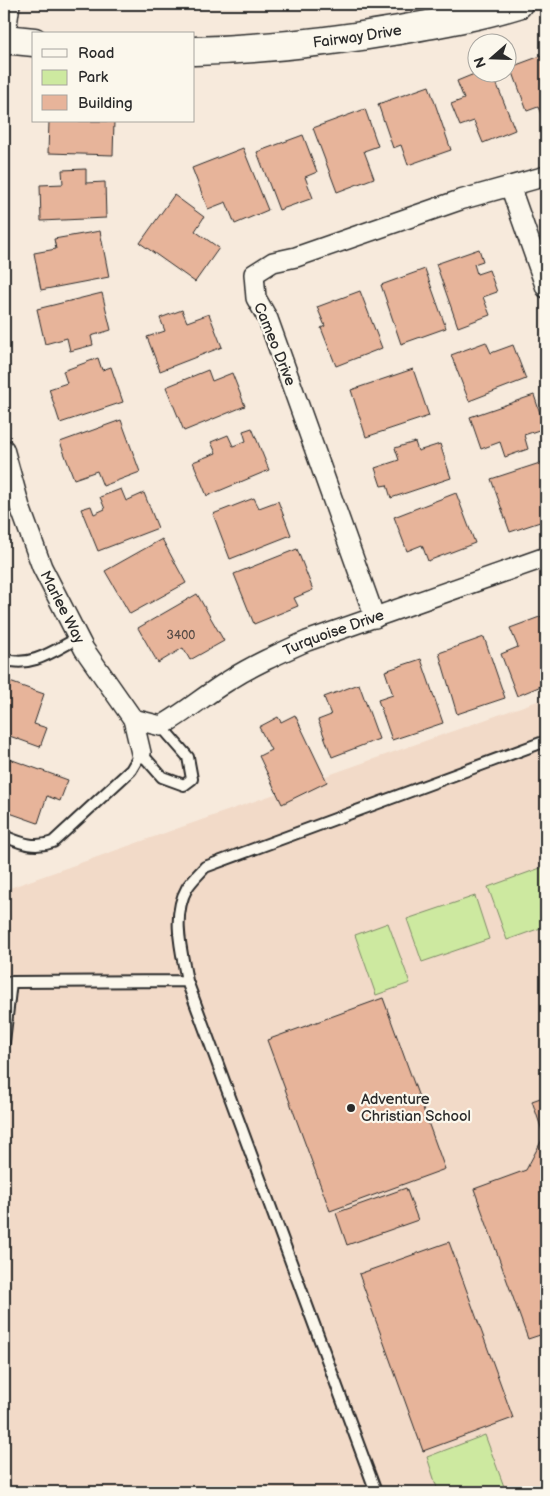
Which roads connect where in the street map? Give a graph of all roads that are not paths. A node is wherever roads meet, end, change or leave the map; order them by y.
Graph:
1 (10, 4) edge
2 (518, 4) edge
3 (4, 42) edge
4 (32, 42) edge
5 (195, 51) edge
6 (546, 176) edge
7 (510, 186) junction
8 (546, 288) edge
9 (4, 449) edge
10 (546, 557) edge
11 (375, 618) junction
12 (78, 638) junction
13 (4, 659) edge
14 (134, 719) junction
15 (162, 726) junction
16 (546, 741) edge
17 (141, 753) junction
18 (4, 836) edge
19 (187, 981) junction
20 (4, 1042) edge
21 (376, 1492) edge

1 - 3 street
2 - 5 street, Fairway Drive
3 - 4 street
6 - 7 street, Cameo Drive
7 - 8 street
7 - 11 street, Cameo Drive
9 - 12 street, Marlee Way
10 - 11 street, Turquoise Drive
11 - 15 street, Turquoise Drive
12 - 13 lane
12 - 14 street, Marlee Way
14 - 15 street
14 - 17 street, Marlee Way
15 - 17 lane
16 - 19 lane
17 - 18 lane
19 - 20 lane
19 - 21 lane

